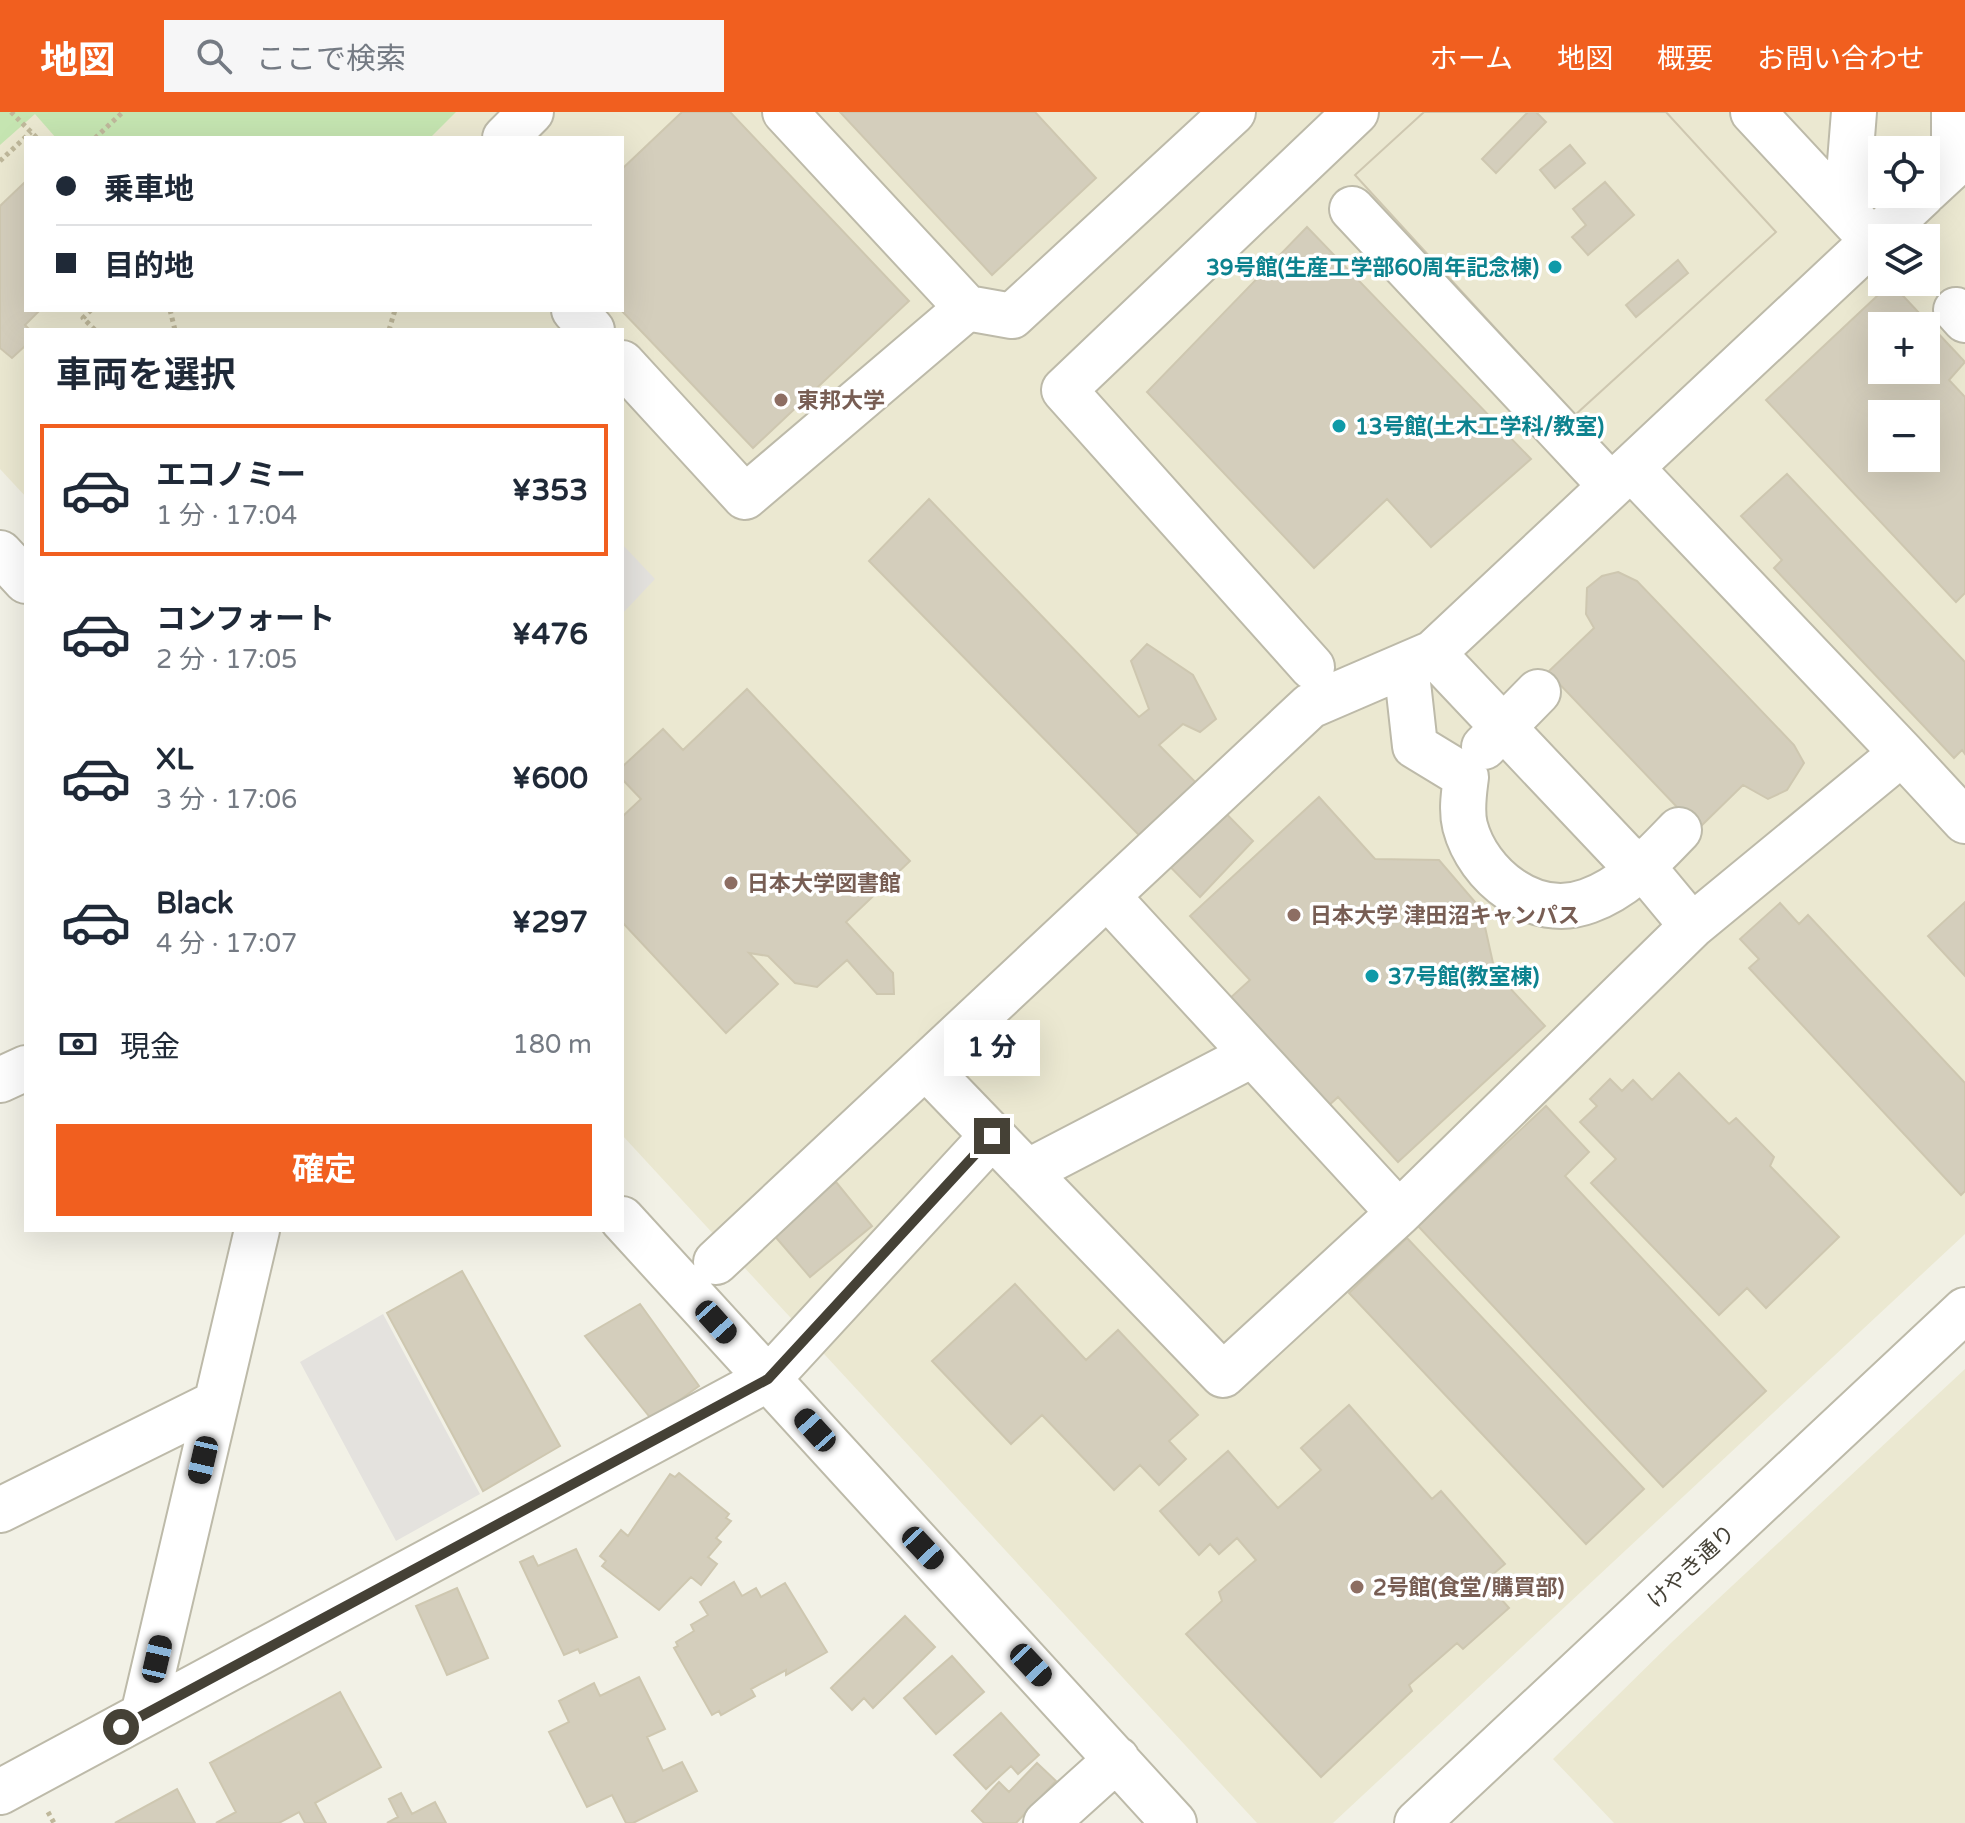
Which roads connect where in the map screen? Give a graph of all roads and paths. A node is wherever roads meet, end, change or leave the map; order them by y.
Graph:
1 (11, 112) edge
2 (123, 112) edge
3 (531, 112) edge
4 (785, 112) edge
5 (1233, 112) edge
6 (1356, 112) edge
7 (1753, 112) edge
8 (1854, 112) edge
9 (1954, 112) edge
10 (31, 132) junction
11 (27, 136) edge
12 (35, 136) edge
13 (97, 136) edge
14 (507, 136) edge
15 (24, 139) edge
16 (0, 161) edge
17 (1942, 179) edge
18 (1352, 209) dead end
19 (1859, 227) junction
20 (967, 308) junction
21 (89, 312) edge
22 (576, 312) edge
23 (93, 328) edge
24 (590, 328) edge
25 (624, 365) edge
26 (1622, 478) junction
27 (0, 553) edge
28 (24, 579) edge
29 (1420, 659) junction
30 (1312, 667) dead end
31 (1538, 692) dead end
32 (1902, 753) junction
33 (1466, 777) junction
34 (1965, 821) edge
35 (1679, 830) dead end
36 (1643, 867) junction
37 (1107, 896) junction
38 (1692, 926) junction
39 (1252, 1055) junction
40 (926, 1067) junction
41 (24, 1069) edge
42 (0, 1080) edge
43 (992, 1136) junction
44 (1027, 1172) junction
45 (1399, 1213) junction
46 (624, 1221) edge
47 (257, 1232) edge
48 (716, 1262) dead end
49 (1965, 1310) edge
50 (768, 1379) junction
51 (216, 1403) junction
52 (0, 1510) edge
53 (143, 1715) junction
54 (1117, 1759) junction
55 (0, 1792) edge
56 (1046, 1823) edge
57 (1174, 1823) edge
58 (1417, 1823) edge

1 - 10 path
2 - 13 path
3 - 14 street
4 - 20 street
5 - 20 street
6 - 30 street
7 - 19 street
8 - 19 street
9 - 17 street
10 - 11 path
10 - 12 path
15 - 16 path
17 - 19 street
18 - 26 street
19 - 26 street
20 - 25 street
21 - 23 path
22 - 24 street
26 - 29 street
26 - 32 street
27 - 28 street
29 - 33 street
29 - 36 street
29 - 37 street
31 - 33 street
32 - 34 street
32 - 38 street
33 - 36 street
35 - 36 street
36 - 38 street
37 - 39 street
37 - 40 street
38 - 45 street
39 - 44 street
39 - 45 street
40 - 43 street
40 - 48 street
41 - 42 street
43 - 44 street
43 - 50 street
44 - 45 street
46 - 50 street
47 - 51 street
49 - 58 street, けやき通り
50 - 53 street
50 - 54 street
51 - 52 street
51 - 53 street
53 - 55 street
54 - 56 street
54 - 57 street

